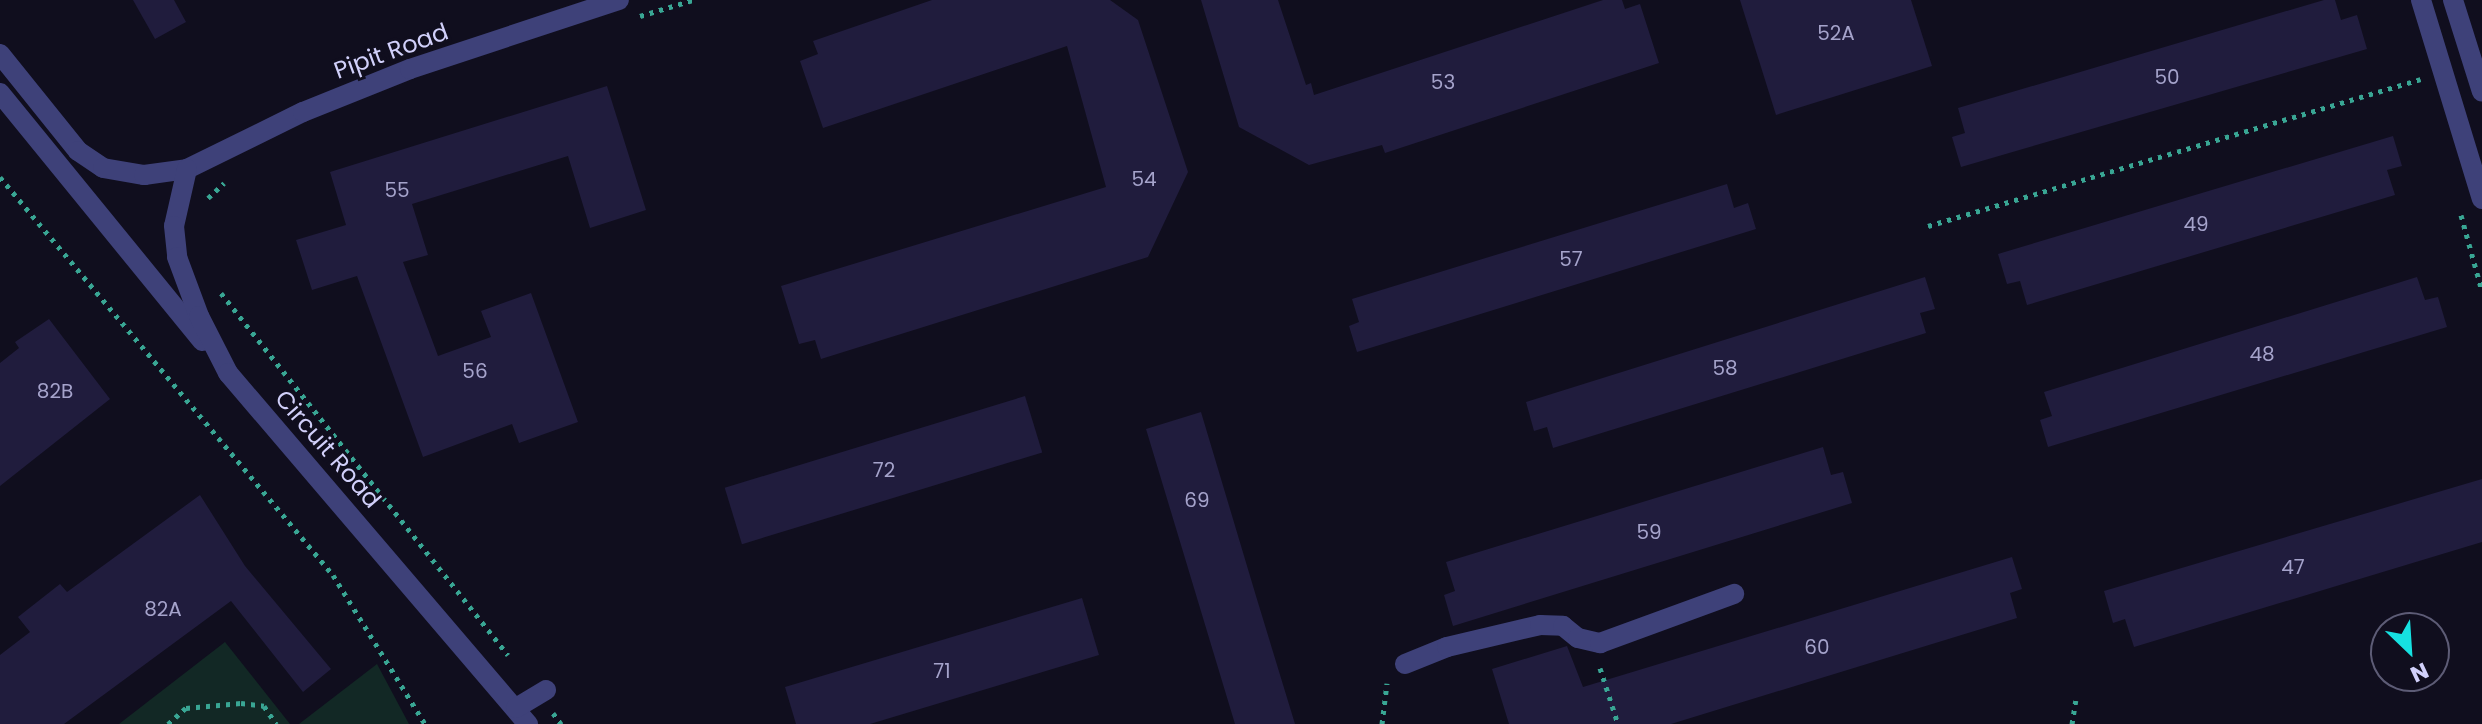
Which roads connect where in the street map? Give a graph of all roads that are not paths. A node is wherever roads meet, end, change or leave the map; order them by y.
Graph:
1 (619, 0) edge
2 (2421, 0) edge
3 (2453, 0) edge
4 (0, 54) edge
5 (2482, 92) edge
6 (0, 93) edge
7 (187, 169) junction
8 (2482, 199) edge
9 (228, 373) junction
10 (1734, 594) dead end
11 (1405, 664) road end
12 (542, 692) road end
13 (522, 716) edge

1 - 7 street, Pipit Road
2 - 8 street
3 - 5 street
4 - 7 street, Pipit Road
6 - 9 street
7 - 9 street, Circuit Road
9 - 13 street, Circuit Road
10 - 11 street
12 - 13 street

